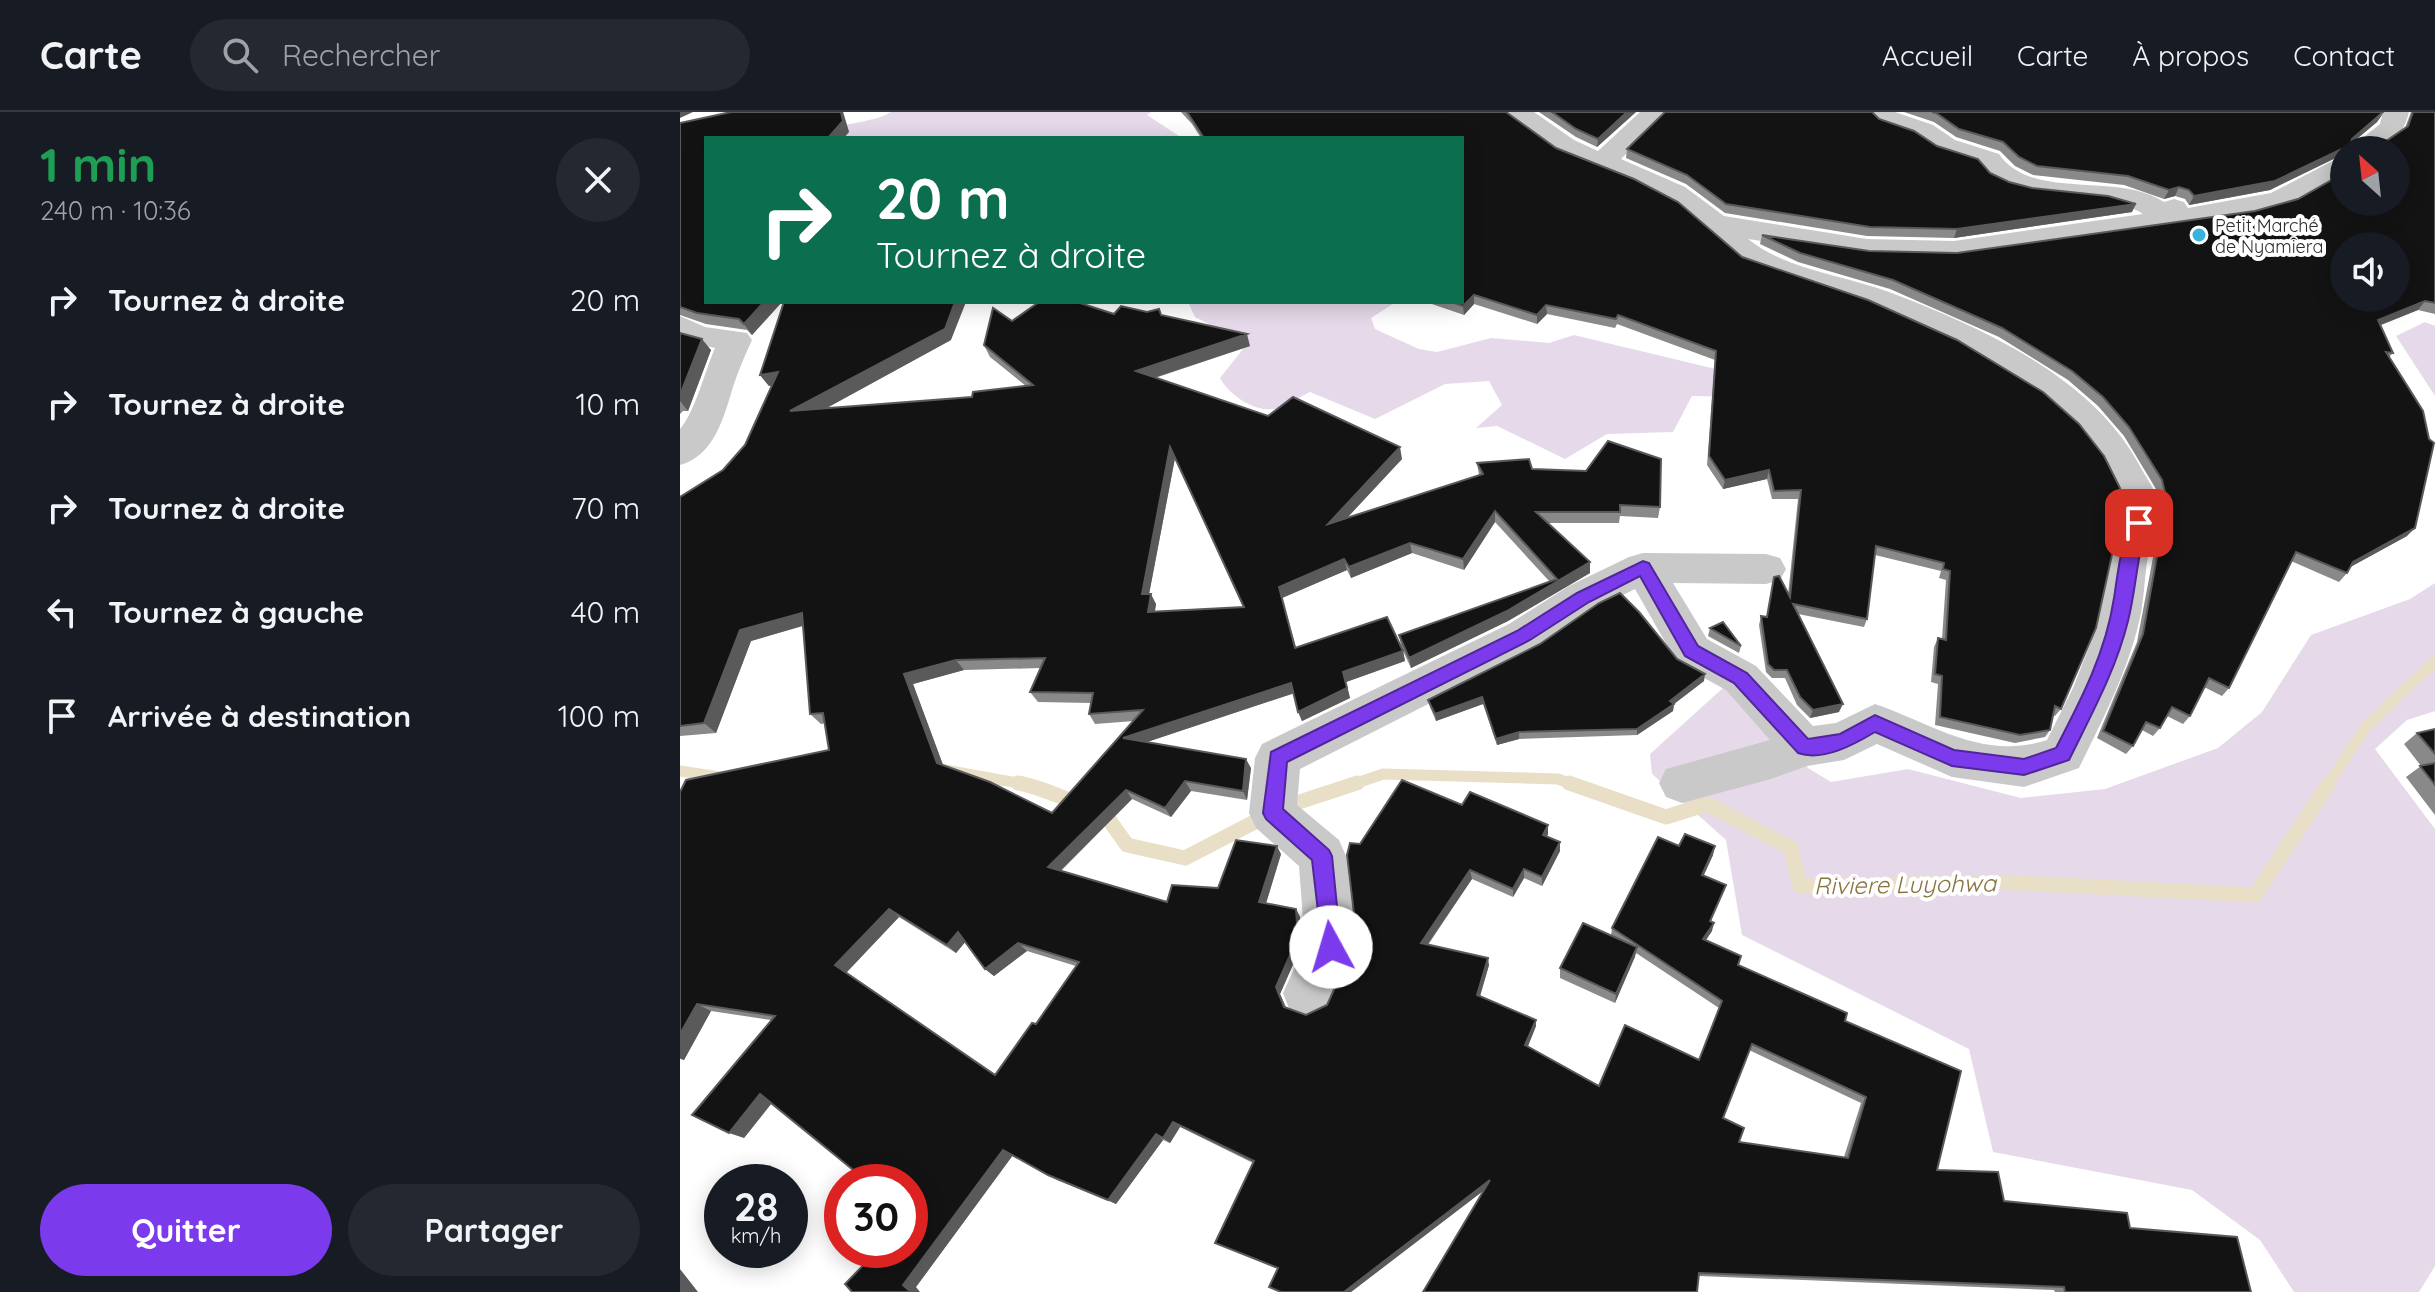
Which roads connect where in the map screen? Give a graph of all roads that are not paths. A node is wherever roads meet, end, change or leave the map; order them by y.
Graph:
1 (1512, 112) edge
2 (1656, 112) edge
3 (1879, 112) edge
4 (2396, 112) edge
5 (2380, 136) edge
6 (1604, 161) junction
7 (2330, 171) edge
8 (2196, 215) junction
9 (1717, 224) junction
10 (680, 326) edge
11 (680, 453) edge
12 (1643, 568) junction
13 (1766, 569) dead end
14 (1804, 747) junction
15 (1682, 783) dead end
16 (1309, 993) dead end

1 - 6 street
2 - 6 street
3 - 8 street
4 - 5 street
6 - 9 street
7 - 8 street
8 - 9 street
9 - 14 street
10 - 11 street
12 - 13 street
12 - 14 street
12 - 16 street
14 - 15 street

